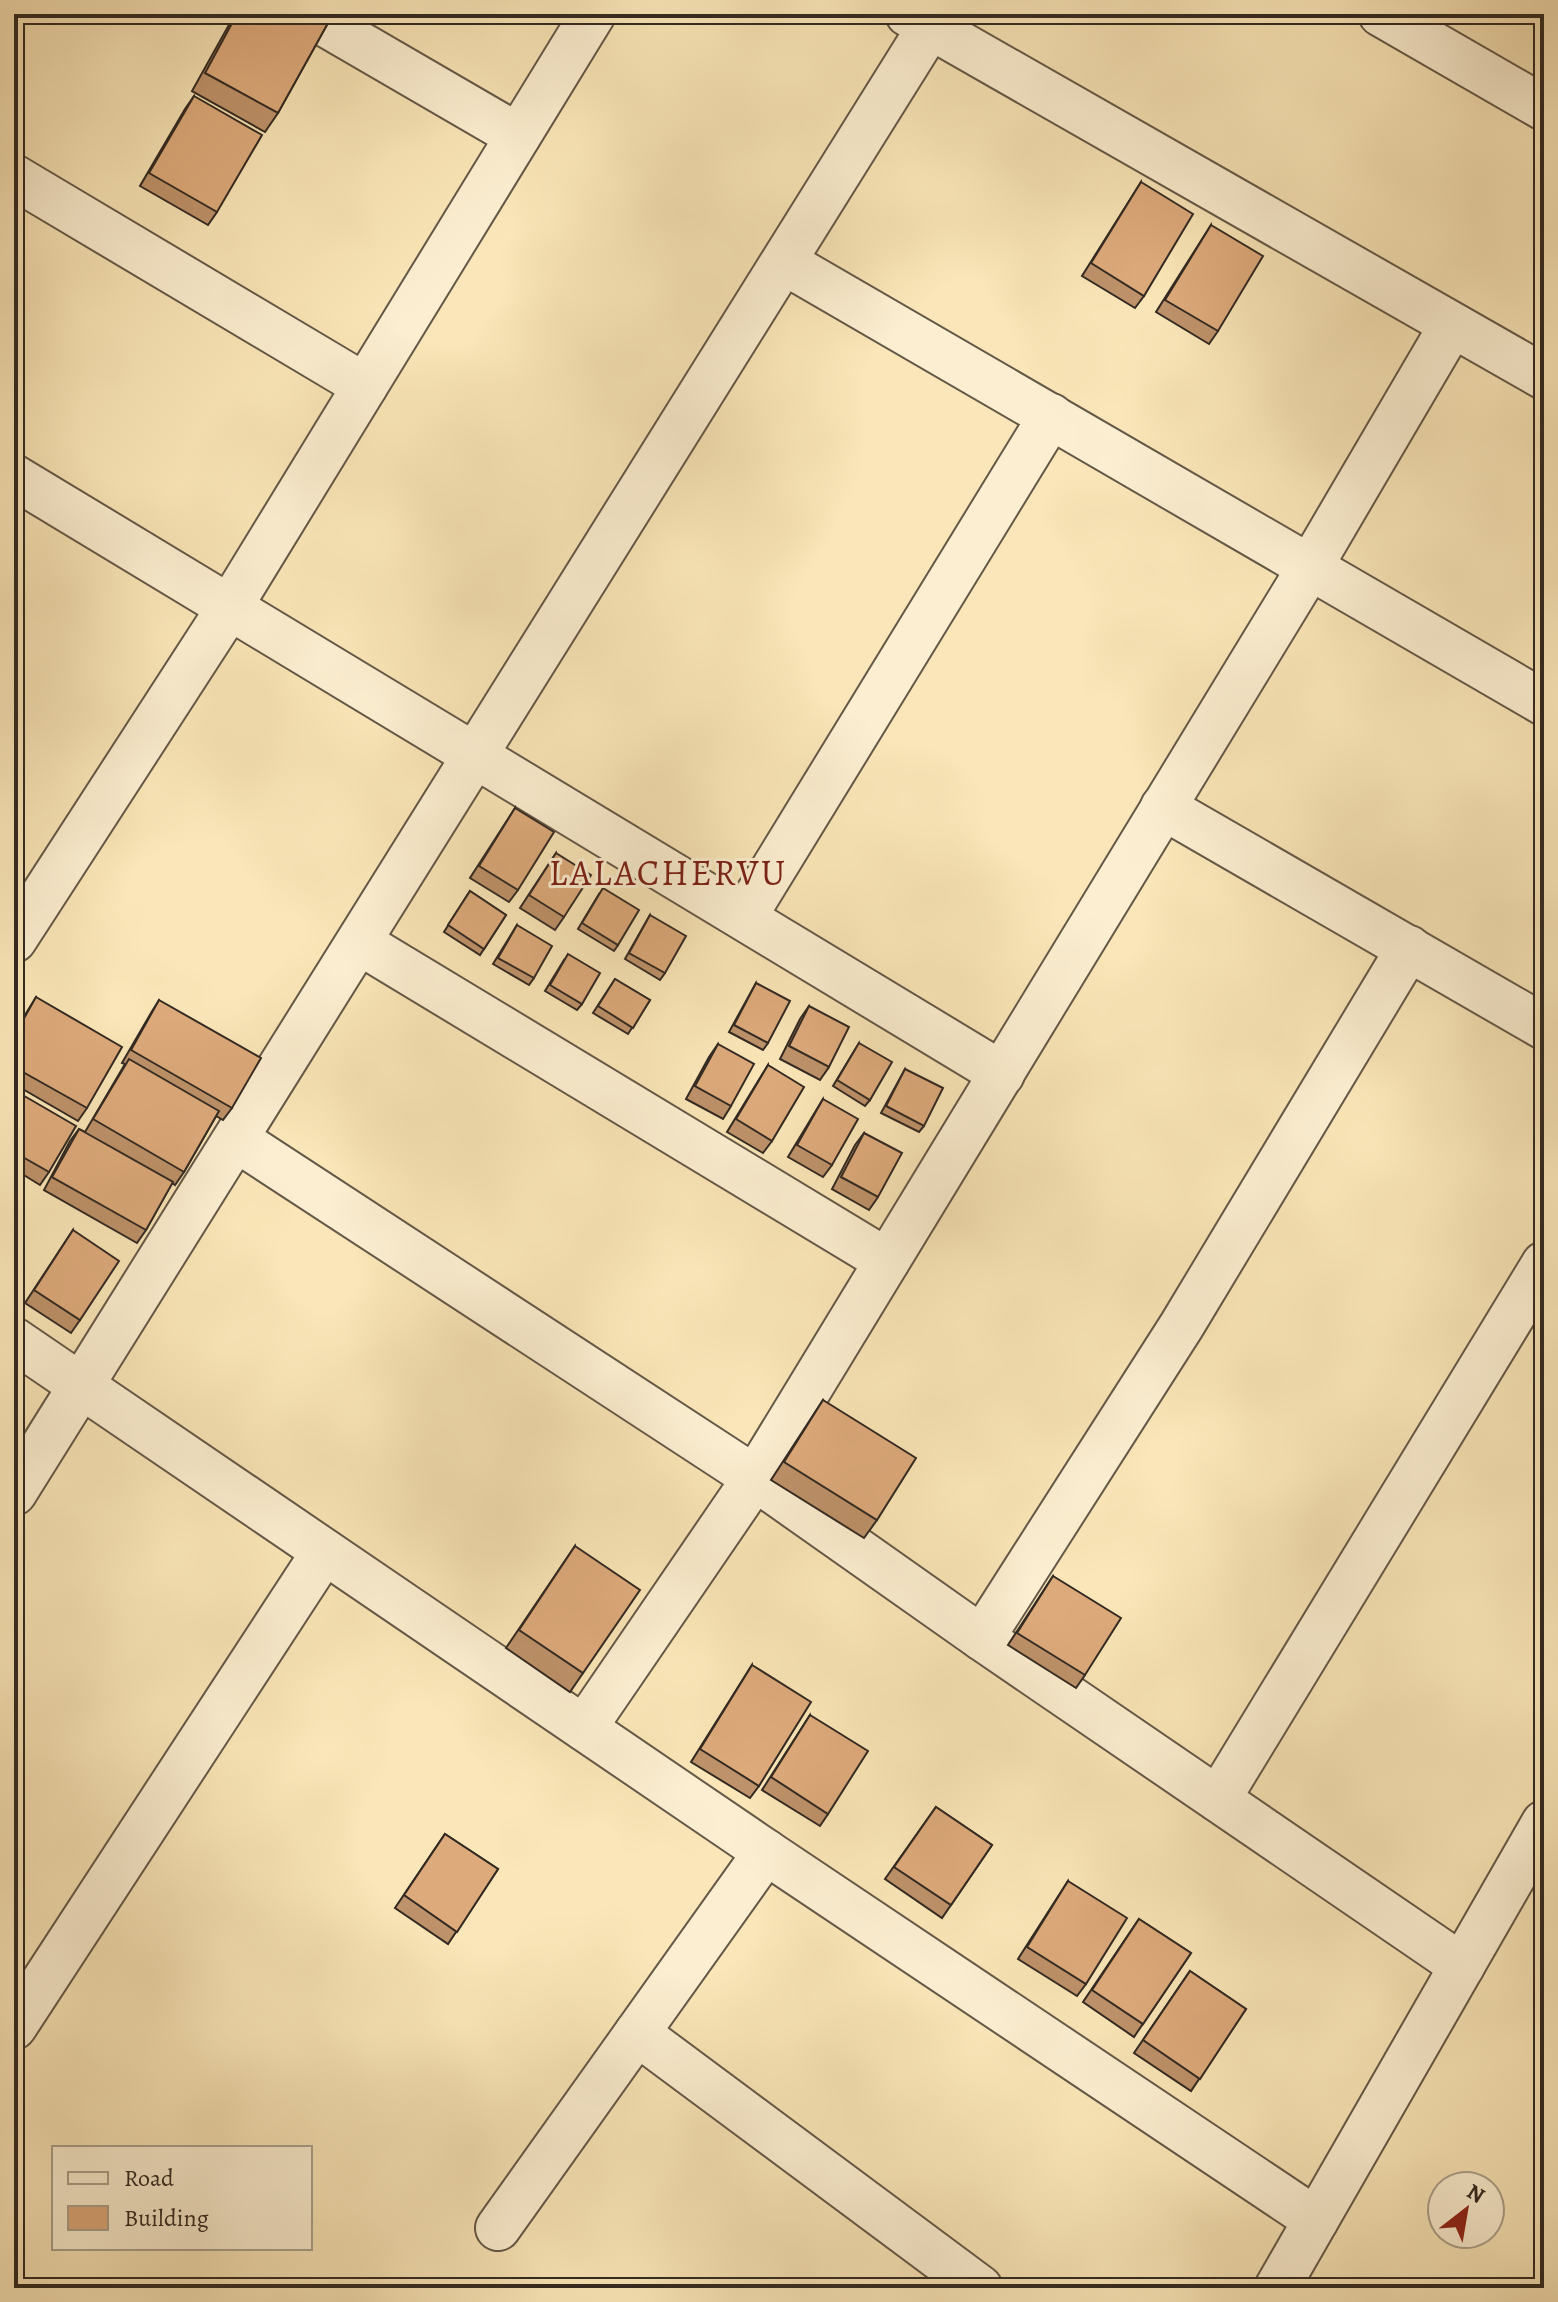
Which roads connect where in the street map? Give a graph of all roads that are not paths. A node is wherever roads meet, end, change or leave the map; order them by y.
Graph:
1 (308, 14) edge
2 (593, 14) edge
3 (1381, 14) edge
4 (926, 19) edge
5 (1544, 108) edge
6 (518, 136) junction
7 (14, 177) edge
8 (784, 262) junction
9 (1452, 325) junction
10 (1544, 377) edge
11 (365, 386) junction
12 (1051, 416) junction
13 (14, 477) edge
14 (1310, 567) junction
15 (229, 608) junction
16 (1544, 703) edge
17 (475, 757) junction
18 (1163, 807) junction
19 (744, 917) junction
20 (14, 940) edge
21 (359, 942) junction
22 (1409, 948) junction
23 (1544, 1027) edge
24 (1002, 1074) junction
25 (236, 1139) junction
26 (887, 1261) junction
27 (1544, 1264) edge
28 (14, 1340) edge
29 (80, 1387) junction
30 (755, 1478) junction
31 (14, 1493) edge
32 (324, 1552) junction
33 (982, 1638) junction
34 (584, 1728) junction
35 (1218, 1799) junction
36 (1544, 1823) edge
37 (766, 1852) junction
38 (1462, 1966) junction
39 (14, 2027) edge
40 (637, 2033) junction
41 (1316, 2220) junction
42 (498, 2228) dead end
43 (980, 2288) edge
44 (1277, 2288) edge

1 - 6 street
2 - 6 street
3 - 5 street
4 - 8 street
4 - 9 street
6 - 11 street
7 - 11 street
8 - 12 street
8 - 17 street
9 - 10 street
9 - 14 street
11 - 15 street
12 - 14 street
12 - 19 street
13 - 15 street
14 - 16 street
14 - 18 street
15 - 17 street
15 - 20 street
17 - 19 street
17 - 21 street
18 - 22 street
18 - 24 street
19 - 24 street
21 - 25 street
21 - 26 street
22 - 23 street
22 - 33 street
24 - 26 street
25 - 29 street
25 - 30 street
26 - 30 street
27 - 35 street
28 - 29 street
29 - 31 street
29 - 32 street
30 - 33 street
30 - 34 street
32 - 34 street
32 - 39 street
33 - 35 street
34 - 37 street
35 - 38 street
36 - 38 street
37 - 40 street
37 - 41 street
38 - 41 street
40 - 42 street
40 - 43 street
41 - 44 street

